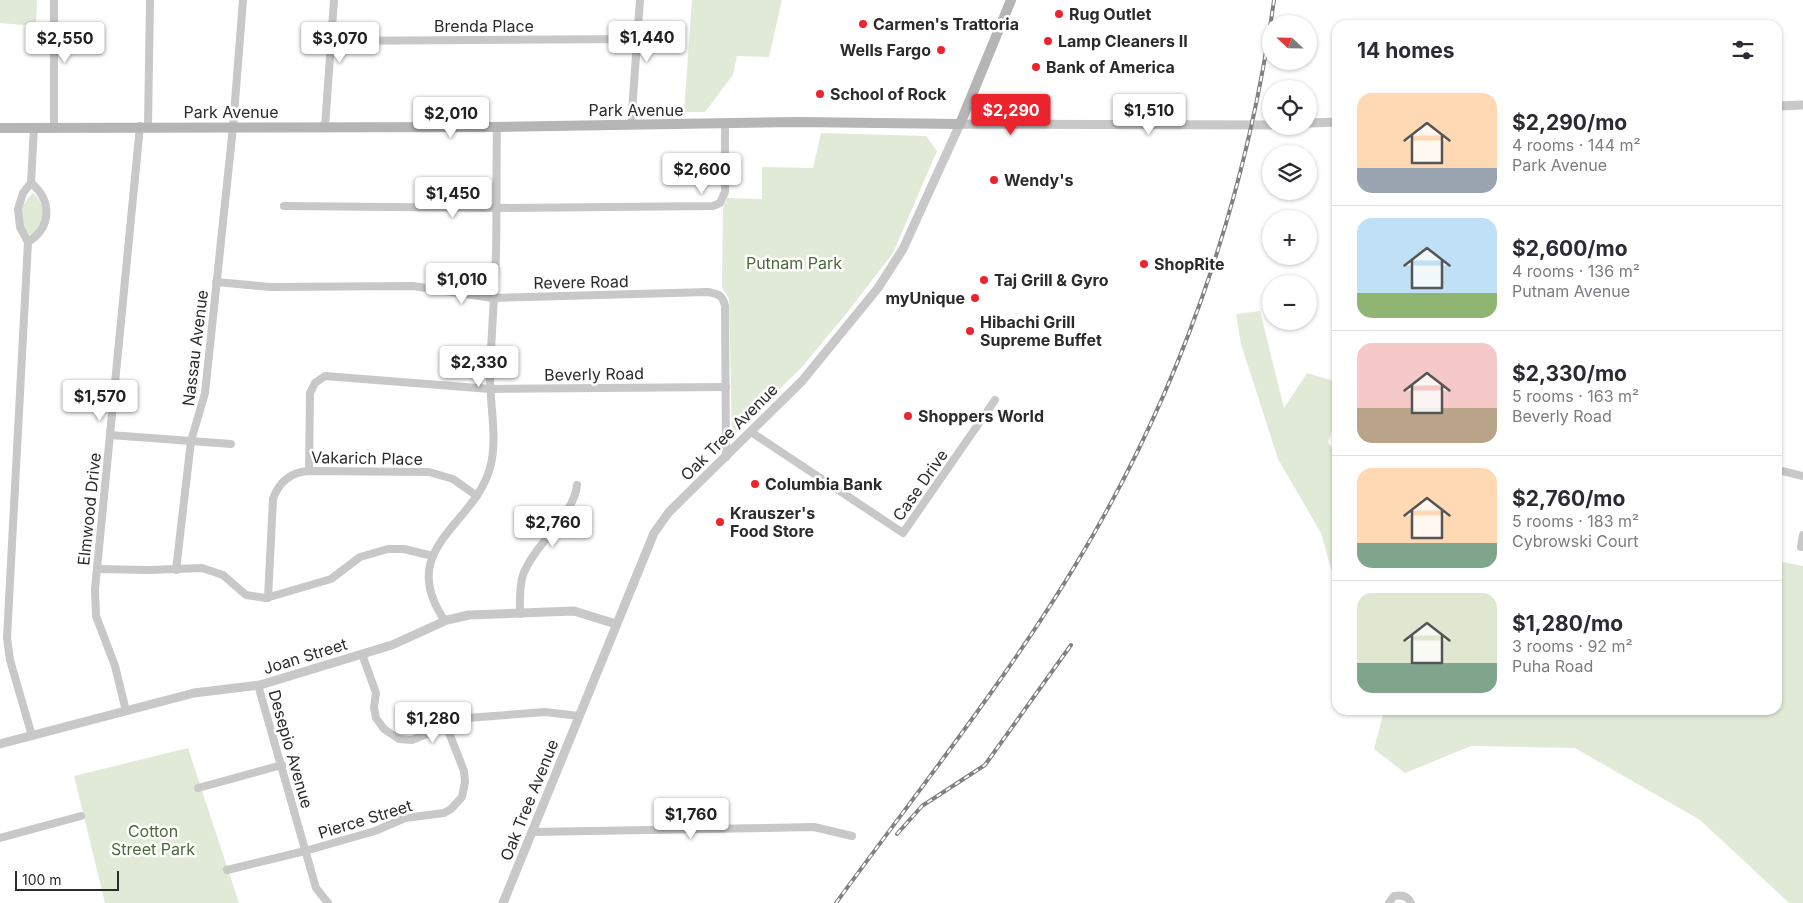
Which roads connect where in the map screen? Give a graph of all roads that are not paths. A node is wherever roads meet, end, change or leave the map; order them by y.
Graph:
1 (54, 0) edge
2 (150, 0) edge
3 (243, 0) edge
4 (334, 0) edge
5 (640, 0) edge
6 (1011, 0) edge
7 (637, 39) junction
8 (331, 40) junction
9 (1803, 105) edge
10 (1782, 106) edge
11 (1332, 122) edge
12 (1317, 123) edge
13 (960, 124) junction
14 (631, 125) junction
15 (725, 125) junction
16 (1262, 125) edge
17 (144, 126) junction
18 (34, 127) junction
19 (54, 127) junction
20 (232, 127) junction
21 (325, 127) junction
22 (497, 127) junction
23 (0, 128) edge
24 (31, 183) junction
25 (284, 206) dead end
26 (495, 208) junction
27 (28, 242) junction
28 (216, 282) junction
29 (492, 298) junction
30 (726, 387) junction
31 (490, 389) junction
32 (995, 400) dead end
33 (751, 432) junction
34 (110, 435) junction
35 (191, 441) junction
36 (231, 444) dead end
37 (726, 457) junction
38 (309, 471) junction
39 (1782, 471) edge
40 (1803, 476) edge
41 (577, 485) dead end
42 (477, 496) junction
43 (1803, 535) edge
44 (1801, 547) dead end
45 (433, 556) junction
46 (97, 569) junction
47 (176, 570) junction
48 (268, 598) junction
49 (520, 614) junction
50 (445, 621) junction
51 (616, 624) junction
52 (362, 654) junction
53 (258, 685) junction
54 (126, 711) junction
55 (579, 716) junction
56 (446, 726) junction
57 (32, 736) junction
58 (0, 744) edge
59 (282, 765) junction
60 (198, 788) dead end
61 (82, 816) dead end
62 (532, 832) junction
63 (852, 836) dead end
64 (0, 838) edge
65 (305, 851) junction
66 (227, 870) dead end
67 (328, 903) edge
68 (503, 903) edge
69 (1389, 903) edge
70 (1411, 903) edge

1 - 19 street
2 - 17 street, Elmwood Drive
3 - 20 street, Nassau Avenue
4 - 8 street
5 - 7 street
6 - 13 main road, Oak Tree Avenue
7 - 8 street, Brenda Place
7 - 14 street
8 - 21 street
9 - 10 street
11 - 12 street
13 - 15 main road, Park Avenue
13 - 16 street, Park Avenue
13 - 33 street, Oak Tree Avenue
14 - 15 main road, Park Avenue
14 - 22 main road, Park Avenue
15 - 26 street
17 - 19 main road, Park Avenue
17 - 20 main road, Park Avenue
17 - 34 street, Elmwood Drive
18 - 19 main road, Park Avenue
18 - 23 main road, Park Avenue
18 - 24 street
20 - 21 main road, Park Avenue
20 - 28 street, Nassau Avenue
21 - 22 main road, Park Avenue
22 - 26 street
24 - 27 street
24 - 27 street
25 - 26 street
26 - 29 street
27 - 57 street
28 - 29 street, Revere Road
28 - 35 street, Nassau Avenue
29 - 30 street, Revere Road
29 - 31 street
30 - 31 street, Beverly Road
30 - 37 street
31 - 38 street, Beverly Road
31 - 42 street
32 - 33 street, Case Drive
33 - 37 street, Oak Tree Avenue
34 - 35 street
34 - 46 street, Elmwood Drive
35 - 36 street
35 - 47 street, Nassau Avenue
37 - 51 street, Oak Tree Avenue
38 - 42 street, Vakarich Place
38 - 48 street, Vakarich Place
39 - 40 street
41 - 49 street
42 - 45 street
43 - 44 street
45 - 48 street
45 - 50 street
46 - 47 street
46 - 54 street, Elmwood Drive
47 - 48 street
49 - 50 street, Joan Street
49 - 51 street, Joan Street
50 - 52 street, Joan Street
51 - 55 street, Oak Tree Avenue
52 - 53 street, Joan Street
52 - 56 street
53 - 54 street, Joan Street
53 - 59 street, Desepio Avenue
54 - 57 street, Joan Street
55 - 56 street
55 - 62 street, Oak Tree Avenue
56 - 65 street, Pierce Street
57 - 58 street, Joan Street
59 - 60 street
59 - 65 street, Desepio Avenue
61 - 64 street
62 - 63 street
62 - 68 street, Oak Tree Avenue
65 - 66 street, Pierce Street
65 - 67 street, Desepio Avenue
69 - 70 street

